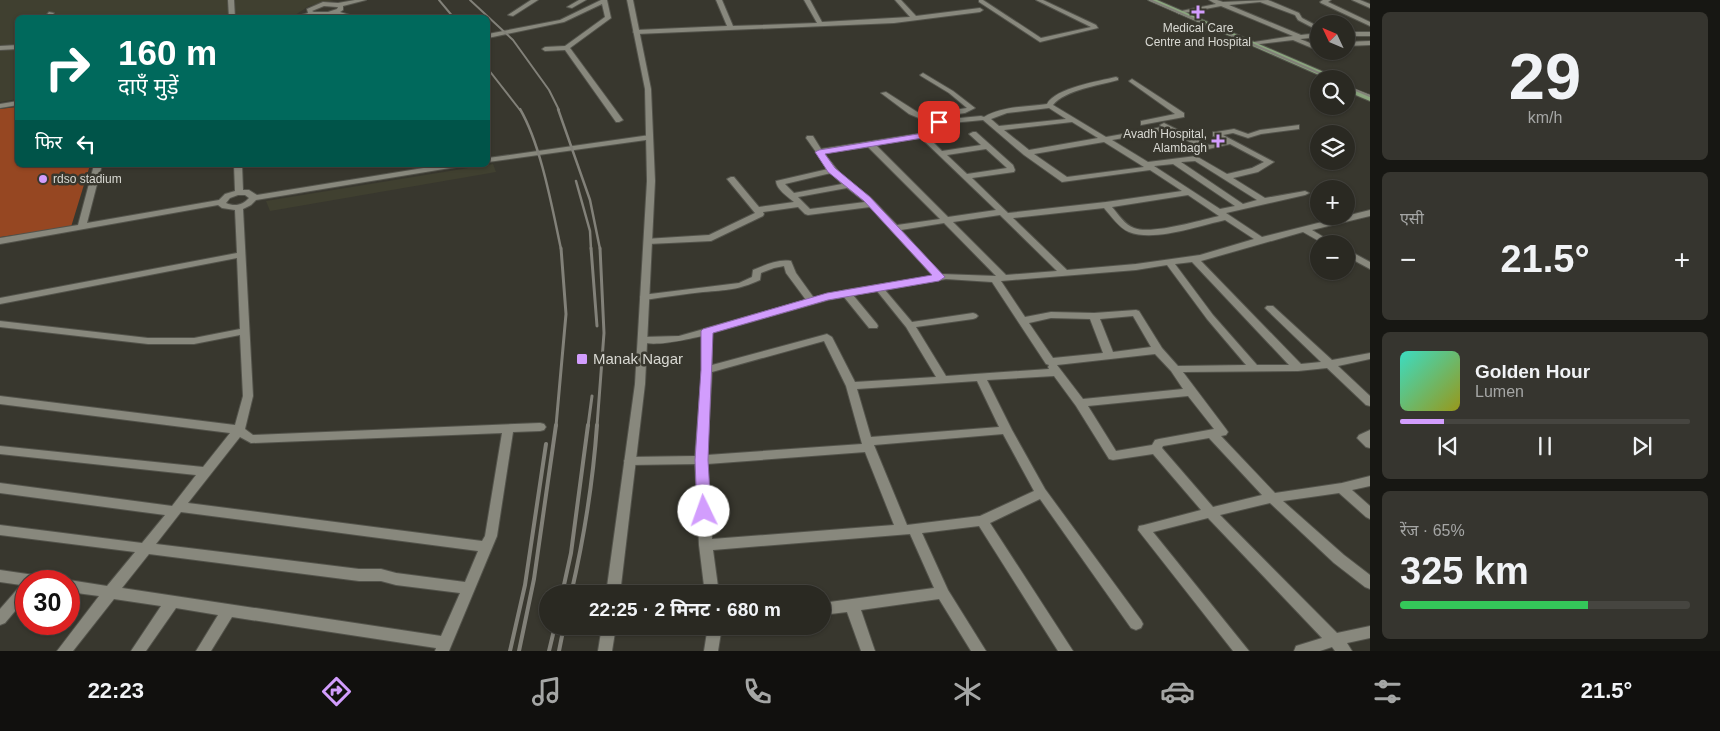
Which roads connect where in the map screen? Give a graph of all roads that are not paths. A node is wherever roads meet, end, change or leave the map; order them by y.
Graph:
1 (231, 0) edge
2 (313, 0) edge
3 (363, 0) edge
4 (535, 0) edge
5 (583, 0) edge
6 (604, 0) edge
7 (630, 0) edge
8 (719, 0) edge
9 (807, 0) edge
10 (898, 0) edge
11 (991, 0) edge
12 (1039, 0) edge
13 (1144, 0) edge
14 (1151, 0) edge
15 (1212, 0) edge
16 (1236, 0) edge
17 (1262, 0) edge
18 (1328, 0) edge
19 (1354, 0) edge
20 (1243, 3) junction
21 (1223, 4) junction
22 (318, 5) junction
23 (338, 5) junction
24 (1370, 6) edge
25 (570, 7) dead end
26 (980, 10) dead end
27 (335, 12) junction
28 (1179, 12) junction
29 (312, 14) junction
30 (232, 15) edge
31 (308, 15) edge
32 (346, 15) edge
33 (510, 15) dead end
34 (914, 18) junction
35 (1370, 18) edge
36 (1360, 19) junction
37 (1310, 24) edge
38 (1370, 24) edge
39 (821, 25) junction
40 (731, 28) junction
41 (636, 32) junction
42 (1355, 34) edge
43 (1370, 34) edge
44 (490, 36) edge
45 (1310, 36) edge
46 (1300, 37) junction
47 (1355, 37) edge
48 (1291, 38) junction
49 (1254, 44) junction
50 (1355, 44) edge
51 (1310, 45) edge
52 (15, 47) edge
53 (0, 48) edge
54 (567, 48) junction
55 (545, 49) dead end
56 (1315, 70) edge
57 (1310, 72) edge
58 (923, 75) dead end
59 (1116, 79) dead end
60 (1132, 81) dead end
61 (1355, 87) edge
62 (1355, 92) edge
63 (884, 93) dead end
64 (1370, 93) edge
65 (1370, 98) edge
66 (15, 104) edge
67 (0, 106) edge
68 (1050, 106) junction
69 (967, 110) junction
70 (983, 119) junction
71 (619, 120) dead end
72 (1074, 120) junction
73 (1156, 120) junction
74 (1144, 123) dead end
75 (1296, 127) dead end
76 (1001, 128) dead end
77 (1169, 128) junction
78 (973, 134) dead end
79 (923, 136) junction
80 (650, 137) junction
81 (810, 138) dead end
82 (1107, 140) junction
83 (1229, 142) junction
84 (870, 144) junction
85 (987, 147) junction
86 (819, 152) junction
87 (941, 153) junction
88 (1028, 153) junction
89 (490, 160) edge
90 (1174, 161) junction
91 (97, 167) edge
92 (238, 167) edge
93 (444, 167) edge
94 (1149, 167) junction
95 (832, 170) junction
96 (1226, 176) junction
97 (965, 177) junction
98 (731, 179) dead end
99 (850, 185) junction
100 (1189, 192) junction
101 (1305, 192) dead end
102 (239, 193) junction
103 (790, 196) junction
104 (254, 198) junction
105 (1264, 201) junction
106 (222, 202) junction
107 (799, 204) junction
108 (871, 204) junction
109 (1106, 205) junction
110 (239, 207) junction
111 (1243, 207) junction
112 (757, 210) junction
113 (1370, 212) edge
114 (1004, 214) junction
115 (1223, 215) junction
116 (948, 220) junction
117 (82, 227) junction
118 (895, 228) junction
119 (1303, 229) junction
120 (1314, 235) edge
121 (1261, 240) junction
122 (0, 241) edge
123 (648, 242) junction
124 (241, 255) junction
125 (1355, 257) edge
126 (1194, 258) junction
127 (1169, 262) junction
128 (1370, 266) edge
129 (1065, 273) junction
130 (939, 277) junction
131 (1000, 278) junction
132 (879, 288) junction
133 (846, 293) junction
134 (645, 297) junction
135 (0, 301) edge
136 (812, 301) junction
137 (1270, 308) dead end
138 (973, 316) dead end
139 (1094, 316) junction
140 (1022, 321) junction
141 (0, 324) edge
142 (910, 325) junction
143 (873, 326) dead end
144 (245, 331) junction
145 (707, 331) junction
146 (643, 340) junction
147 (1158, 350) junction
148 (1110, 356) junction
149 (1370, 356) edge
150 (1050, 362) junction
151 (1330, 364) junction
152 (1298, 368) junction
153 (1175, 369) junction
154 (1255, 369) junction
155 (707, 370) junction
156 (1056, 372) junction
157 (980, 377) junction
158 (943, 378) junction
159 (851, 386) junction
160 (1191, 392) junction
161 (0, 400) edge
162 (1370, 402) edge
163 (1080, 403) junction
164 (540, 427) dead end
165 (508, 428) junction
166 (239, 430) junction
167 (1006, 430) junction
168 (1212, 434) junction
169 (1370, 434) edge
170 (869, 444) junction
171 (1370, 444) edge
172 (1156, 449) junction
173 (0, 450) edge
174 (702, 460) junction
175 (630, 461) junction
176 (205, 472) junction
177 (1370, 481) edge
178 (0, 488) edge
179 (1342, 488) junction
180 (1042, 492) junction
181 (1272, 498) junction
182 (176, 509) junction
183 (1210, 512) junction
184 (1370, 514) edge
185 (982, 521) junction
186 (908, 529) junction
187 (0, 530) edge
188 (706, 545) junction
189 (486, 547) junction
190 (146, 548) junction
191 (0, 576) edge
192 (15, 578) edge
193 (1370, 583) edge
194 (614, 585) edge
195 (711, 585) edge
196 (80, 588) edge
197 (469, 588) junction
198 (111, 592) junction
199 (944, 593) junction
200 (15, 601) edge
201 (172, 602) junction
202 (852, 605) junction
203 (831, 608) edge
204 (229, 610) junction
205 (0, 619) edge
206 (1136, 624) dead end
207 (1370, 632) edge
208 (608, 635) edge
209 (714, 635) edge
210 (1340, 646) edge
211 (444, 647) edge
212 (64, 651) edge
213 (138, 651) edge
214 (203, 651) edge
215 (606, 651) edge
216 (711, 651) edge
217 (868, 651) edge
218 (979, 651) edge
219 (1066, 651) edge
220 (1242, 651) edge
221 (1301, 651) edge

1 - 30 street
2 - 22 street
3 - 23 street
4 - 33 street
5 - 25 street
6 - 44 street
6 - 54 street
7 - 41 street
8 - 40 street
9 - 39 street
10 - 34 street
11 - 12 street
13 - 57 main road
14 - 28 main road
15 - 21 street
16 - 20 street
17 - 20 street
17 - 37 street
18 - 36 street
19 - 24 street
20 - 21 street
21 - 28 street
21 - 46 street
22 - 23 street
22 - 29 street
23 - 27 street
26 - 34 street
27 - 29 street
27 - 32 street
28 - 49 main road
29 - 31 street
34 - 39 street
35 - 36 street
36 - 38 street
39 - 40 street
40 - 41 street
41 - 80 street
42 - 43 street
45 - 46 street
46 - 48 street
47 - 50 street
48 - 49 street
48 - 51 street
49 - 56 main road
52 - 53 street
54 - 55 street
54 - 71 street
58 - 69 street
59 - 68 street
60 - 73 street
61 - 64 main road
62 - 65 main road
63 - 69 street
66 - 67 street
68 - 70 street
68 - 72 street
69 - 70 street
70 - 79 street
70 - 88 street
72 - 76 street
72 - 82 street
73 - 74 street
73 - 77 street
75 - 83 street
77 - 82 street
77 - 83 street
78 - 85 street
79 - 84 street
79 - 87 street
80 - 89 street
80 - 123 street
81 - 86 street
82 - 88 street
82 - 94 street
83 - 96 street
84 - 86 street
84 - 116 street
85 - 87 street
85 - 97 street
86 - 95 street
87 - 97 street
88 - 94 street
90 - 94 street
90 - 96 street
90 - 111 street
91 - 117 street
92 - 102 street
93 - 104 street
94 - 100 street
95 - 99 street
95 - 103 street
96 - 105 street
97 - 114 street
98 - 112 street
99 - 103 street
99 - 108 street
100 - 109 street
100 - 115 street
101 - 105 street
102 - 104 street
102 - 106 street
103 - 107 street
104 - 110 street
105 - 111 street
106 - 110 street
106 - 117 street
107 - 108 street
107 - 112 street
108 - 118 street
109 - 114 street
109 - 115 street
110 - 124 street
111 - 115 street
112 - 123 street
113 - 119 street
114 - 116 street
114 - 129 street
115 - 121 street
116 - 118 street
116 - 131 street
117 - 122 street
118 - 130 street
119 - 120 street
119 - 121 street
121 - 126 street
123 - 134 street
124 - 135 street
124 - 144 street
125 - 128 street
126 - 127 street
126 - 152 street
127 - 129 street
127 - 154 street
129 - 131 street
130 - 131 street
130 - 132 street
131 - 140 street
132 - 133 street
132 - 142 street
133 - 136 street
133 - 143 street
134 - 136 street
134 - 146 street
136 - 145 street
137 - 151 street
138 - 142 street
139 - 140 street
139 - 147 street
139 - 148 street
140 - 150 street
141 - 144 street
142 - 158 street
144 - 166 street
145 - 146 street
145 - 155 street
146 - 175 street
147 - 148 street
147 - 153 street
148 - 150 street
149 - 151 street
150 - 156 street
151 - 152 street
151 - 162 street
152 - 154 street
153 - 154 street
153 - 160 street
155 - 159 street
155 - 174 street
156 - 157 street
156 - 163 street
157 - 158 street
157 - 167 street
158 - 159 street
159 - 170 street
160 - 163 street
160 - 168 street
161 - 166 street
163 - 172 street
164 - 165 street
165 - 166 street
165 - 189 street
166 - 176 street
167 - 170 street
167 - 180 street
168 - 172 street
168 - 181 street
169 - 171 street
170 - 174 street
170 - 186 street
172 - 183 street
173 - 176 street
174 - 175 street
174 - 188 street
175 - 194 street
176 - 182 street
177 - 179 street
178 - 182 street
179 - 181 street
179 - 184 street
180 - 185 street
180 - 206 street
181 - 183 street
181 - 193 street
182 - 189 street
182 - 190 street
183 - 210 street
183 - 220 street
185 - 186 street
185 - 219 street
186 - 188 street
186 - 199 street
187 - 190 street
188 - 195 street
189 - 197 street
190 - 197 street
190 - 198 street
191 - 192 street
196 - 198 street
197 - 211 street
198 - 201 street
198 - 212 street
199 - 202 street
199 - 218 street
200 - 205 street
201 - 204 street
201 - 213 street
202 - 203 street
202 - 217 street
204 - 211 street
204 - 214 street
207 - 210 street
208 - 215 street
209 - 216 street
210 - 221 street

